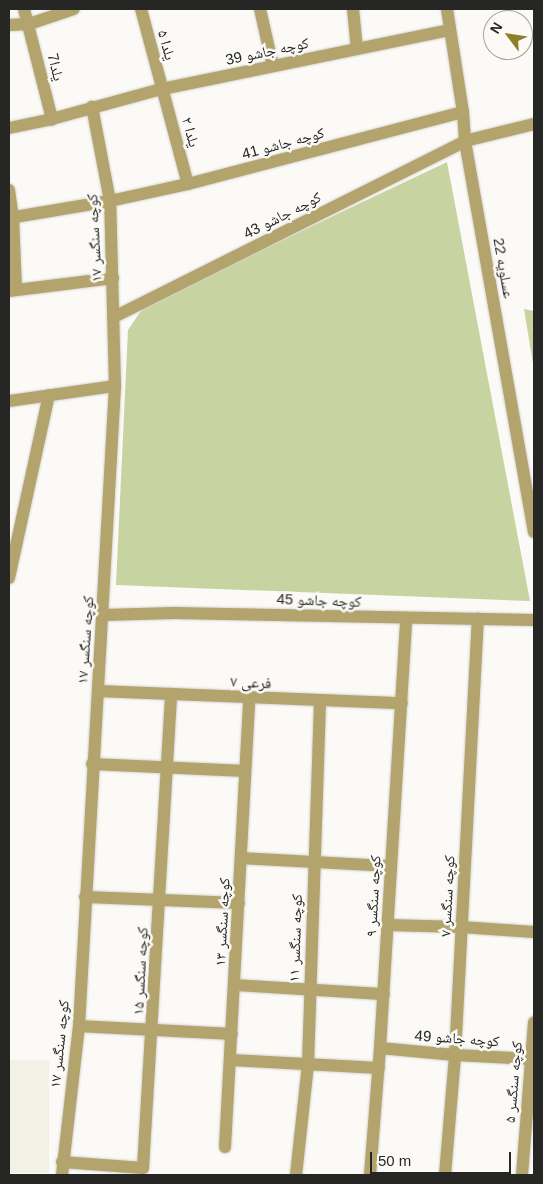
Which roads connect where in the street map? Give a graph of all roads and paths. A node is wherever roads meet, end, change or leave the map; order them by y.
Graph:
1 (24, 9) edge
2 (74, 9) edge
3 (141, 9) edge
4 (260, 9) edge
5 (353, 9) edge
6 (447, 9) edge
7 (29, 24) junction
8 (9, 25) edge
9 (449, 30) junction
10 (357, 49) junction
11 (273, 66) junction
12 (162, 89) junction
13 (92, 108) junction
14 (463, 112) junction
15 (52, 119) junction
16 (534, 124) edge
17 (9, 128) edge
18 (465, 141) junction
19 (188, 184) junction
20 (9, 190) edge
21 (110, 201) junction
22 (11, 218) edge
23 (112, 278) junction
24 (12, 291) edge
25 (114, 317) junction
26 (115, 386) junction
27 (49, 395) junction
28 (9, 401) edge
29 (534, 532) edge
30 (9, 578) edge
31 (103, 615) junction
32 (406, 619) junction
33 (478, 619) junction
34 (534, 620) edge
35 (98, 691) junction
36 (171, 694) junction
37 (249, 698) junction
38 (320, 702) junction
39 (402, 704) junction
40 (92, 764) junction
41 (166, 767) junction
42 (245, 771) junction
43 (241, 858) junction
44 (313, 863) junction
45 (390, 866) junction
46 (85, 897) junction
47 (160, 899) junction
48 (239, 903) junction
49 (388, 925) junction
50 (462, 927) junction
51 (534, 932) edge
52 (235, 985) junction
53 (310, 990) junction
54 (384, 994) junction
55 (534, 1022) edge
56 (79, 1026) junction
57 (152, 1030) junction
58 (232, 1034) junction
59 (380, 1048) junction
60 (455, 1055) junction
61 (532, 1059) junction
62 (231, 1060) junction
63 (308, 1064) junction
64 (379, 1068) junction
65 (225, 1147) dead end
66 (62, 1169) edge
67 (296, 1175) edge
68 (370, 1175) edge
69 (445, 1175) edge
70 (522, 1175) edge

1 - 7 street, یلدا7
2 - 7 street
3 - 12 street, یلدا ۵
4 - 11 street
5 - 10 street
6 - 9 street, عسلویه 22
7 - 8 street
7 - 15 street, یلدا7
9 - 10 street, کوچه جاشو 39
9 - 14 street, عسلویه 22
10 - 11 street, کوچه جاشو 39
11 - 12 street, کوچه جاشو 39
12 - 13 street, کوچه جاشو 39
12 - 19 street, یلدا ۲
13 - 15 street, کوچه جاشو 39
13 - 21 street, کوچه سنگسر ۱۷
14 - 18 street, عسلویه 22
14 - 19 street, کوچه جاشو 41
15 - 17 street, کوچه جاشو 39
16 - 18 street, کوچه جاشو 43
18 - 25 street, کوچه جاشو 43
18 - 29 street, عسلویه 22
19 - 21 street, کوچه جاشو 41
20 - 22 street
21 - 22 street, کوچه جاشو 41
21 - 23 street, کوچه سنگسر ۱۷
22 - 24 street
23 - 24 street
23 - 25 street, کوچه سنگسر ۱۷
25 - 26 street, کوچه سنگسر ۱۷
26 - 27 street
26 - 31 street, کوچه سنگسر ۱۷
27 - 28 street
27 - 30 street
31 - 32 street, کوچه جاشو 45
31 - 35 street, کوچه سنگسر ۱۷
32 - 33 street, کوچه جاشو 45
32 - 39 street, کوچه سنگسر ۹
33 - 34 street, کوچه جاشو 45
33 - 50 street, کوچه سنگسر ۷
35 - 36 street, فرعی ۷
35 - 40 street, کوچه سنگسر ۱۷
36 - 37 street, فرعی ۷
36 - 41 street, کوچه سنگسر ۱۵
37 - 38 street, فرعی ۷
37 - 42 street, کوچه سنگسر ۱۳
38 - 39 street, فرعی ۷
38 - 44 street, کوچه سنگسر ۱۱
39 - 45 street, کوچه سنگسر ۹
40 - 41 street
40 - 46 street, کوچه سنگسر ۱۷
41 - 42 street
41 - 47 street, کوچه سنگسر ۱۵
42 - 43 street, کوچه سنگسر ۱۳
43 - 44 street
43 - 48 street, کوچه سنگسر ۱۳
44 - 45 street
44 - 53 street, کوچه سنگسر ۱۱
45 - 49 street, کوچه سنگسر ۹
46 - 47 street
46 - 56 street, کوچه سنگسر ۱۷
47 - 48 street
47 - 57 street, کوچه سنگسر ۱۵
48 - 52 street, کوچه سنگسر ۱۳
49 - 50 street
49 - 54 street, کوچه سنگسر ۹
50 - 51 street
50 - 60 street, کوچه سنگسر ۷
52 - 53 street
52 - 58 street, کوچه سنگسر ۱۳
53 - 54 street
53 - 63 street, کوچه سنگسر ۱۱
54 - 59 street, کوچه سنگسر ۹
55 - 61 street, کوچه سنگسر ۵
56 - 57 street
56 - 66 street, کوچه سنگسر ۱۷
57 - 58 street
57 - 66 street, کوچه سنگسر ۱۵
58 - 62 street, کوچه سنگسر ۱۳
59 - 60 street, کوچه جاشو 49
59 - 64 street, کوچه سنگسر ۹
60 - 61 street, کوچه جاشو 49
60 - 69 street, کوچه سنگسر ۷
61 - 70 street, کوچه سنگسر ۵
62 - 63 street
62 - 65 street, کوچه سنگسر ۱۳
63 - 64 street
63 - 67 street, کوچه سنگسر ۱۱
64 - 68 street, کوچه سنگسر ۹

